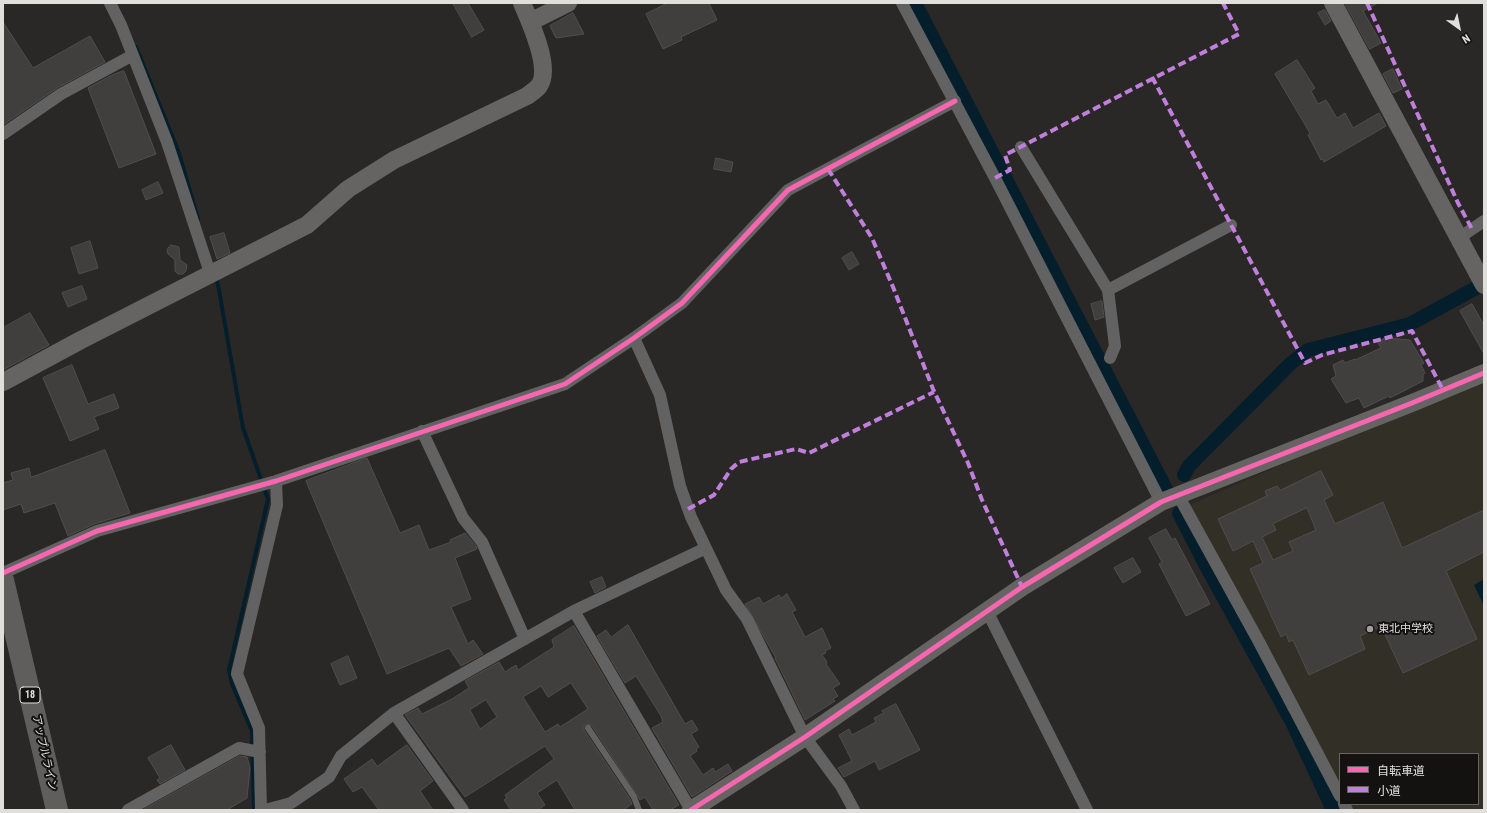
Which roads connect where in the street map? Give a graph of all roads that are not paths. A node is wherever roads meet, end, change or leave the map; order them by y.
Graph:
1 (110, 3) edge
2 (522, 3) edge
3 (568, 3) edge
4 (902, 3) edge
5 (1333, 3) edge
6 (530, 22) junction
7 (133, 55) junction
8 (955, 101) junction
9 (3, 134) edge
10 (1021, 147) dead end
11 (1484, 220) edge
12 (1232, 226) dead end
13 (1459, 238) junction
14 (210, 273) junction
15 (1484, 285) edge
16 (1108, 290) junction
17 (634, 338) junction
18 (1110, 358) dead end
19 (1484, 372) edge
20 (3, 382) edge
21 (422, 431) junction
22 (276, 481) junction
23 (1178, 495) junction
24 (1161, 502) junction
25 (706, 548) junction
26 (3, 573) edge
27 (3, 580) edge
28 (574, 611) junction
29 (987, 611) junction
30 (525, 639) junction
31 (394, 713) junction
32 (588, 728) dead end
33 (804, 737) junction
34 (260, 752) junction
35 (1339, 794) edge
36 (57, 810) edge
37 (128, 810) edge
38 (261, 810) edge
39 (265, 810) edge
40 (463, 810) edge
41 (639, 810) edge
42 (691, 810) edge
43 (854, 810) edge
44 (1087, 810) edge

1 - 7 street
2 - 6 street
3 - 6 street
4 - 8 street
5 - 13 street
6 - 14 street
7 - 9 street
7 - 14 street
8 - 17 street
8 - 24 street
10 - 16 street
11 - 13 street
12 - 16 street
13 - 15 street
14 - 20 street
16 - 18 street
17 - 21 street
17 - 25 street
19 - 23 street
21 - 22 street
21 - 30 street
22 - 26 street
22 - 34 street
23 - 24 street
23 - 35 street
24 - 29 street
25 - 28 street
25 - 33 street
27 - 36 highway, アップルライン / 18
28 - 30 street
28 - 42 street
29 - 33 street
29 - 44 street
30 - 31 street
31 - 39 street
31 - 40 street
32 - 41 lane
33 - 42 street
33 - 43 street
34 - 37 street
34 - 38 street

